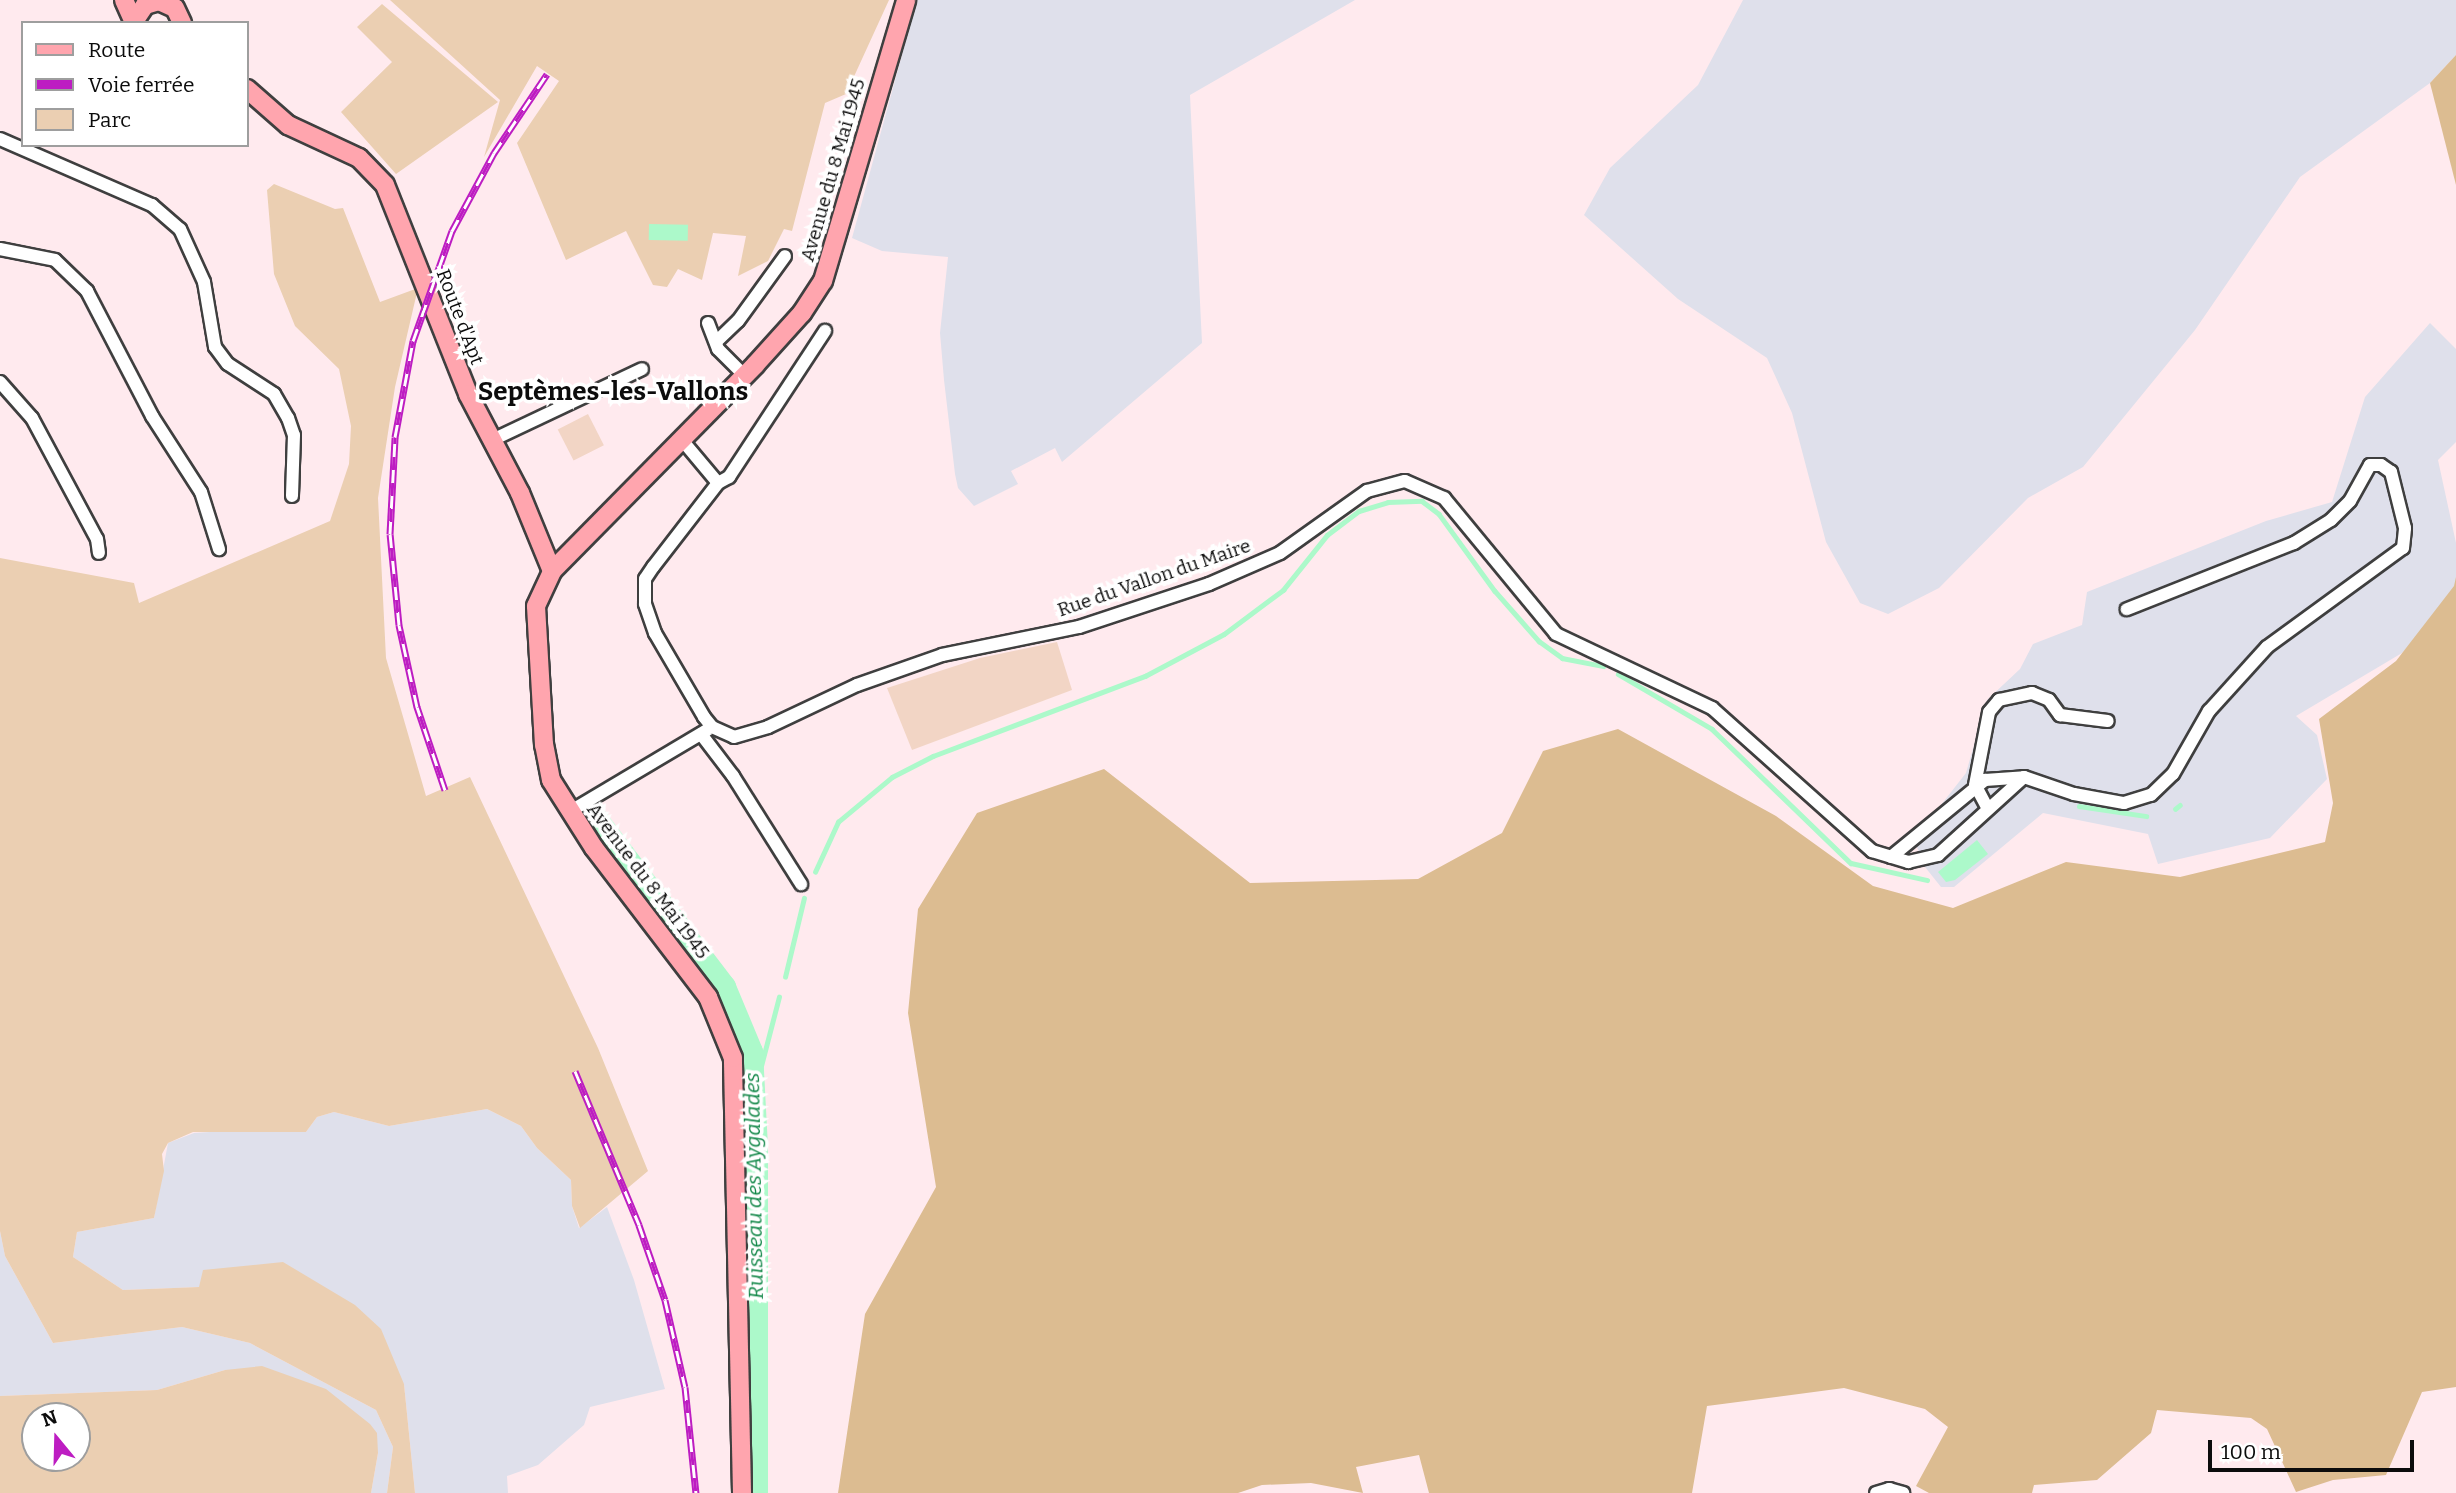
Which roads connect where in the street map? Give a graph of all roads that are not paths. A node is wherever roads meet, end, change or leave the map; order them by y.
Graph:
1 (124, 0) edge
2 (899, 0) edge
3 (906, 0) edge
4 (152, 1) edge
5 (133, 21) edge
6 (181, 21) edge
7 (894, 33) junction
8 (248, 90) edge
9 (248, 104) edge
10 (0, 139) edge
11 (359, 158) junction
12 (0, 249) edge
13 (785, 256) dead end
14 (708, 323) dead end
15 (825, 331) dead end
16 (717, 341) junction
17 (642, 369) dead end
18 (745, 376) junction
19 (0, 382) edge
20 (682, 440) junction
21 (490, 441) junction
22 (718, 483) junction
23 (292, 496) dead end
24 (219, 549) dead end
25 (99, 553) dead end
26 (552, 571) junction
27 (2127, 609) dead end
28 (2108, 722) dead end
29 (706, 731) junction
30 (2024, 777) junction
31 (1975, 785) junction
32 (1989, 809) junction
33 (569, 812) junction
34 (1891, 857) junction
35 (801, 884) dead end
36 (742, 1493) edge
37 (1876, 1493) edge
38 (1903, 1493) edge

1 - 5 main road
2 - 7 main road, Avenue du 8 Mai 1945
3 - 7 main road, Avenue du 8 Mai 1945
4 - 5 main road
4 - 6 main road
7 - 18 main road, Avenue du 8 Mai 1945
8 - 11 main road, Route d'Apt
9 - 11 main road
10 - 23 street
11 - 21 main road, Route d'Apt
12 - 24 street
13 - 16 street
14 - 16 street
15 - 22 street
16 - 18 street
17 - 21 street
18 - 20 main road, Avenue du 8 Mai 1945
19 - 25 street
20 - 22 street
20 - 26 main road, Avenue du 8 Mai 1945
21 - 26 main road, Route d'Apt
22 - 29 street
26 - 33 main road, Avenue du 8 Mai 1945
27 - 30 street
28 - 31 street
29 - 33 street
29 - 34 street, Rue du Vallon du Maire
29 - 35 street
30 - 31 street
30 - 32 street
31 - 32 street
31 - 34 street
32 - 34 street
33 - 36 main road, Avenue du 8 Mai 1945
37 - 38 street

